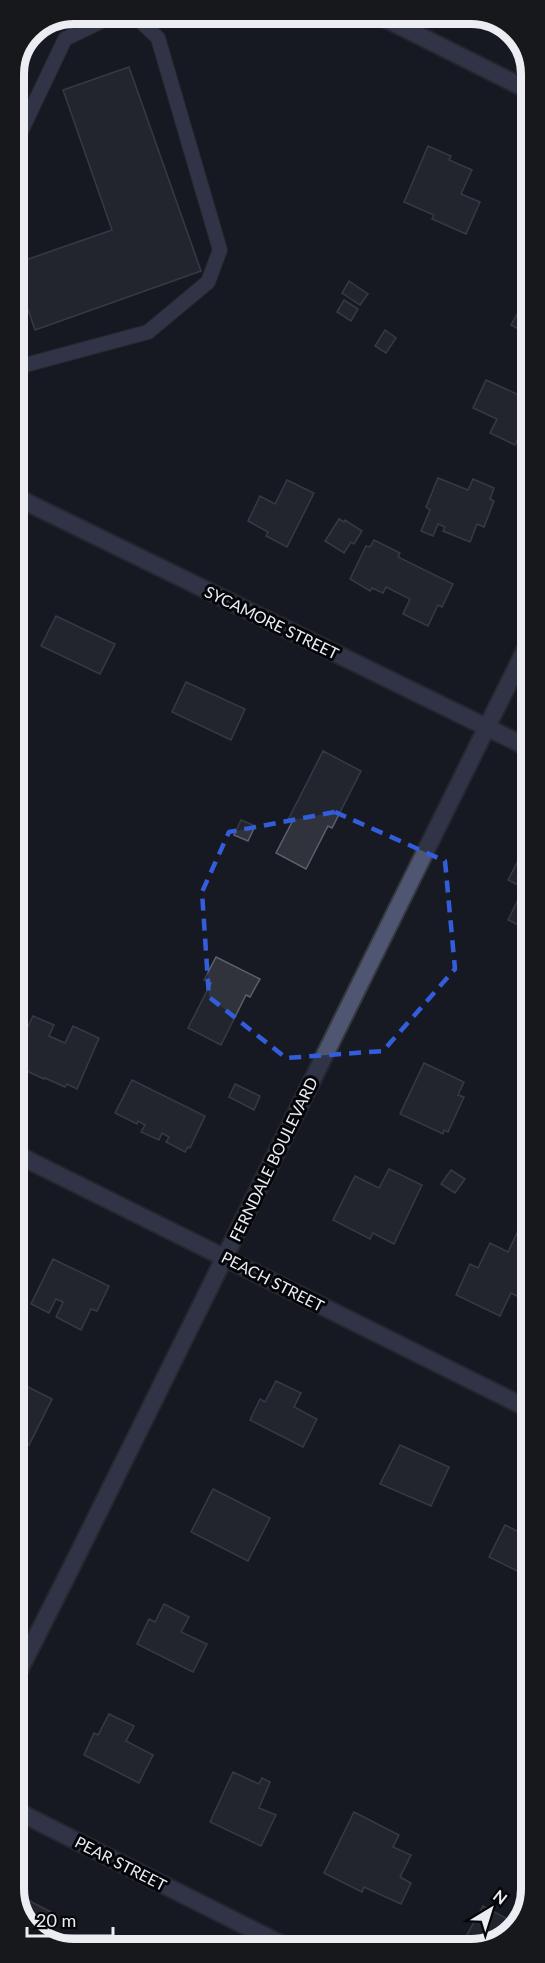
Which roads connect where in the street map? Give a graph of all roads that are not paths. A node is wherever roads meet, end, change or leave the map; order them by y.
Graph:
1 (96, 24) edge
2 (143, 24) edge
3 (396, 24) edge
4 (521, 86) edge
5 (24, 125) edge
6 (24, 365) edge
7 (24, 501) edge
8 (521, 658) edge
9 (486, 727) junction
10 (521, 744) edge
11 (24, 1158) edge
12 (225, 1257) junction
13 (521, 1405) edge
14 (24, 1661) edge
15 (24, 1815) edge
16 (271, 1939) edge

1 - 5 lane
2 - 6 lane
3 - 4 street
7 - 9 street, SYCAMORE STREET
8 - 9 street, FERNDALE BOULEVARD
9 - 10 street, SYCAMORE STREET
9 - 12 street, FERNDALE BOULEVARD
11 - 12 street, PEACH STREET
12 - 13 street, PEACH STREET
12 - 14 street, FERNDALE BOULEVARD
15 - 16 street, PEAR STREET

